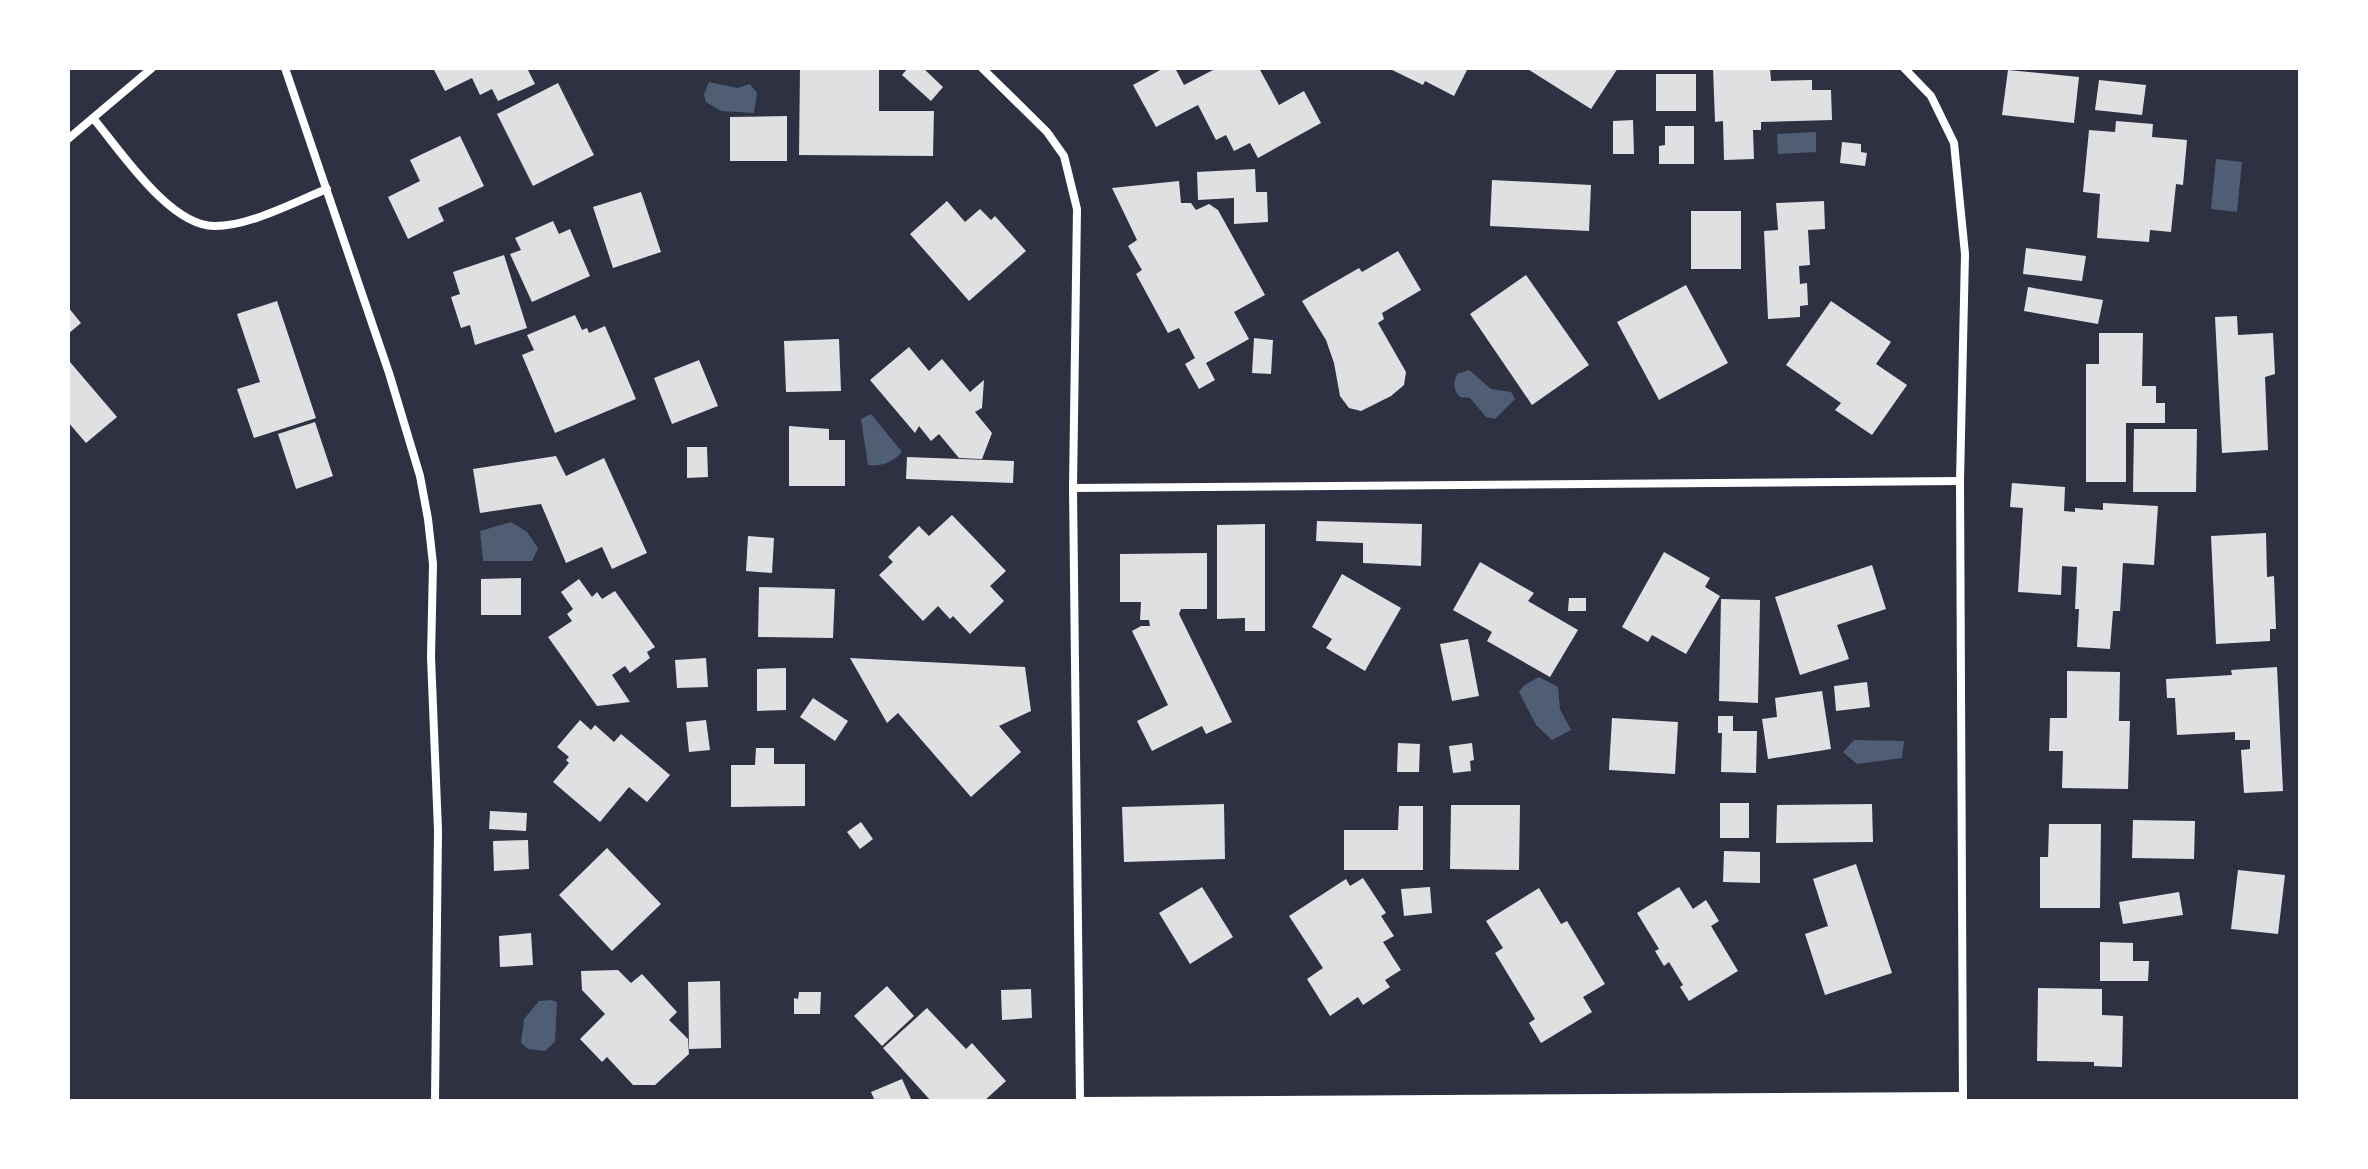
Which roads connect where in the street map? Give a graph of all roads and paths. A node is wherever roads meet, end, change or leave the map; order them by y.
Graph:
1 (152, 68) edge
2 (285, 68) edge
3 (982, 68) edge
4 (1904, 68) edge
5 (93, 118) junction
6 (68, 139) edge
7 (327, 189) junction
8 (1960, 481) junction
9 (1073, 488) junction
10 (1963, 1098) edge
11 (435, 1101) edge
12 (1080, 1101) edge

1 - 5 street
2 - 7 street
3 - 9 street
4 - 8 street
5 - 6 street
5 - 7 street
7 - 11 street
8 - 9 street
8 - 10 street
9 - 12 street
10 - 12 street

